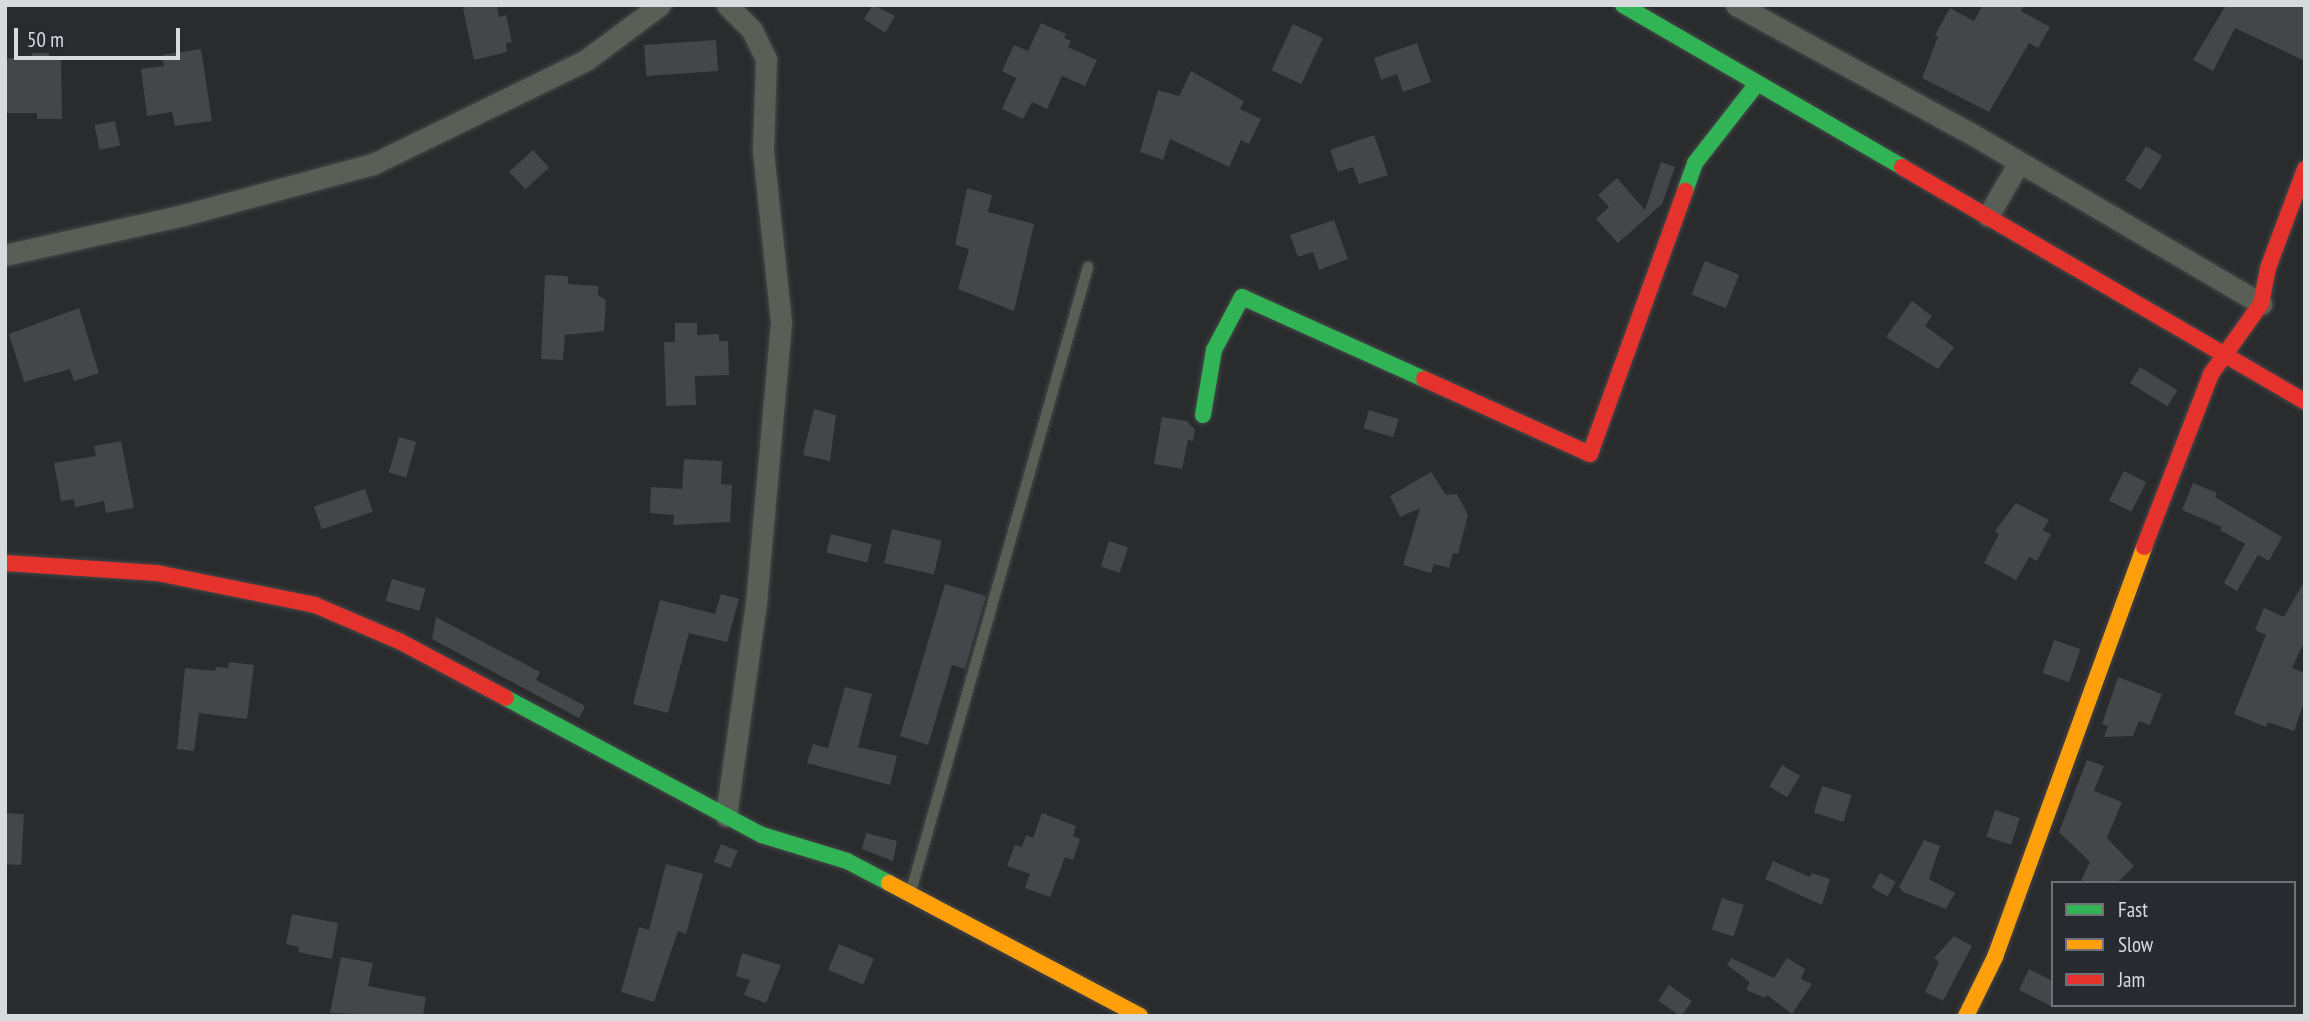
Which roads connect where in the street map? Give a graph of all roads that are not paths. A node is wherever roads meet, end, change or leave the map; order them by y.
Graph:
1 (660, 5) edge
2 (727, 5) edge
3 (1623, 5) edge
4 (1736, 5) edge
5 (1756, 85) junction
6 (2019, 162) junction
7 (2305, 169) edge
8 (1988, 216) junction
9 (5, 255) edge
10 (1088, 267) dead end
11 (2261, 304) junction
12 (2227, 356) junction
13 (2305, 402) edge
14 (1203, 415) dead end
15 (5, 563) edge
16 (726, 816) junction
17 (910, 894) junction
18 (1140, 1016) edge
19 (1966, 1016) edge

1 - 9 street
2 - 16 street
3 - 5 main road
4 - 6 street
5 - 8 main road
5 - 14 main road
6 - 8 street
6 - 11 street
7 - 11 main road
8 - 12 main road
10 - 17 lane
11 - 12 main road
12 - 13 main road
12 - 19 main road
15 - 16 main road
16 - 17 main road
17 - 18 main road

